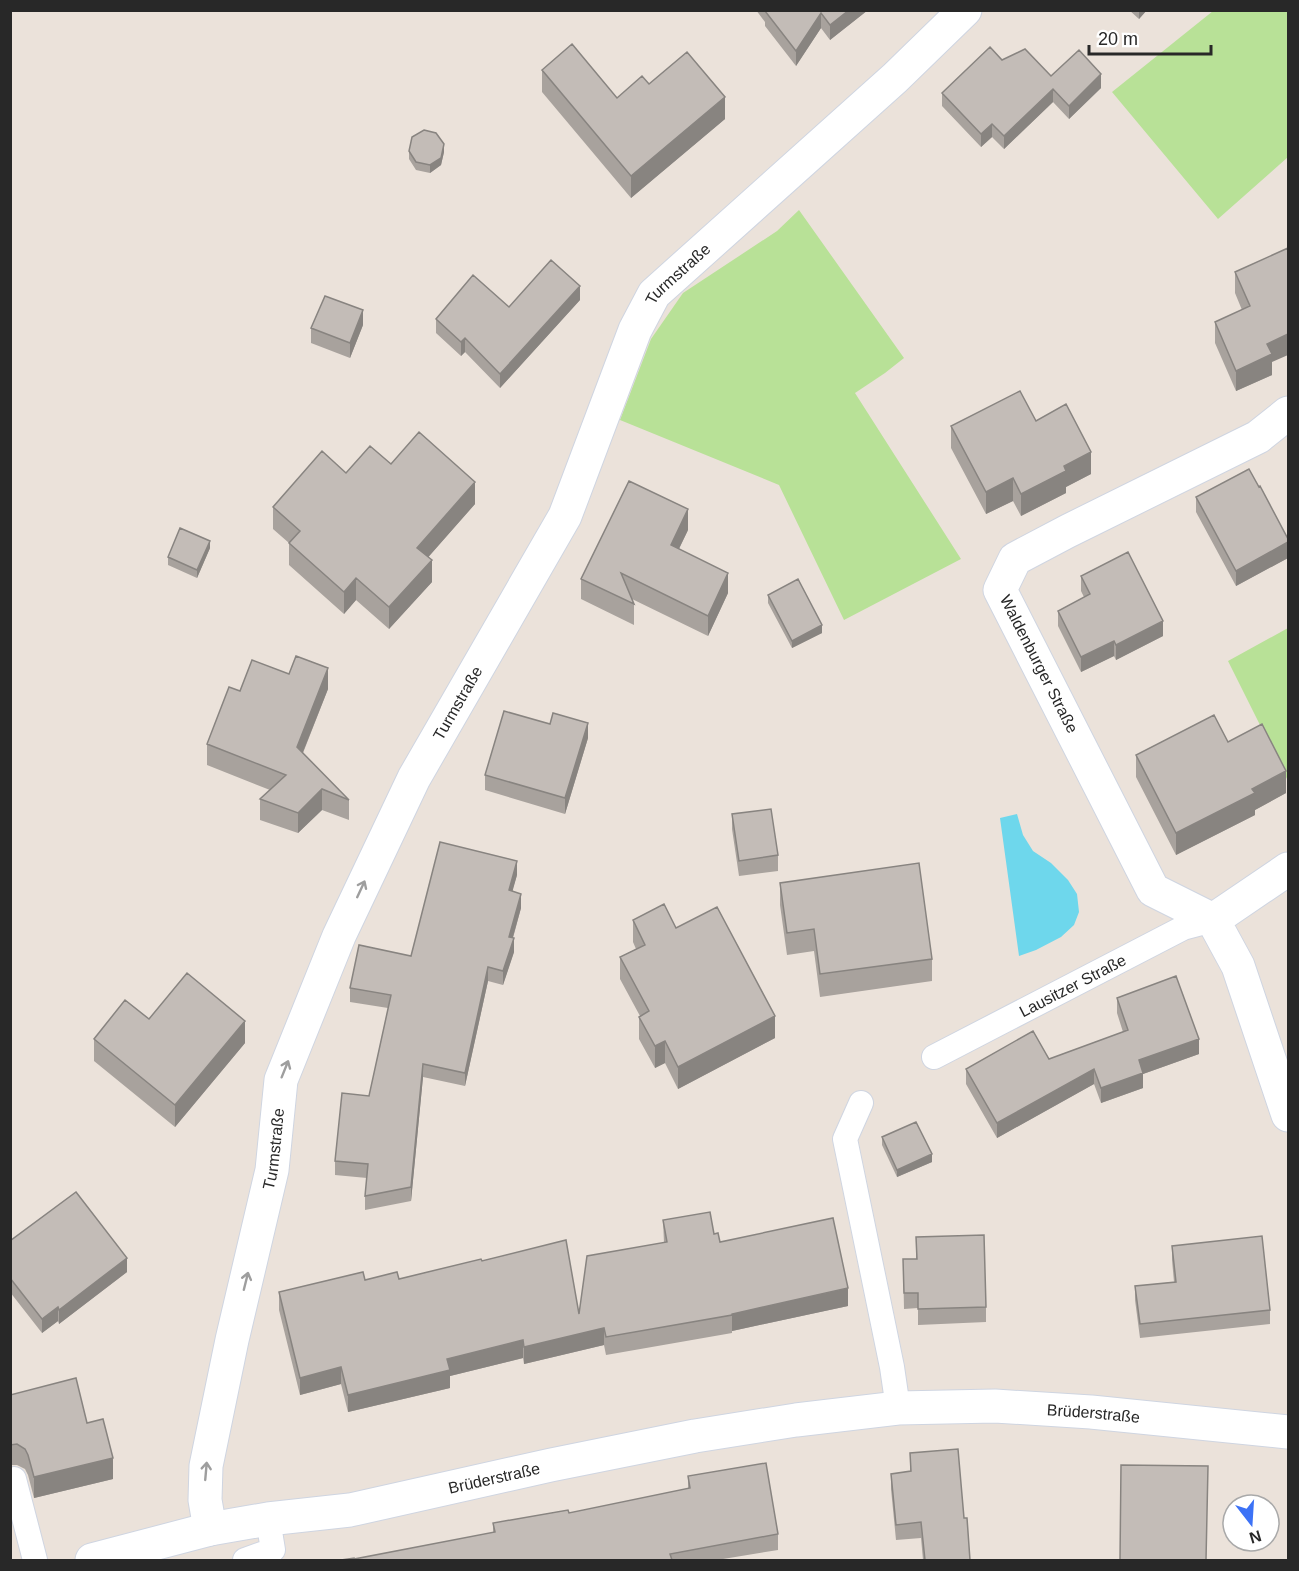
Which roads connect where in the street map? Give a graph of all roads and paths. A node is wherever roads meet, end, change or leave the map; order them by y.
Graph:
1 (965, 10) edge
2 (1288, 413) edge
3 (1288, 869) edge
4 (1213, 920) junction
5 (934, 1057) dead end
6 (861, 1103) dead end
7 (1288, 1115) edge
8 (898, 1408) junction
9 (1288, 1432) edge
10 (14, 1479) dead end
11 (268, 1519) junction
12 (210, 1529) junction
13 (35, 1560) edge
14 (92, 1560) edge
15 (245, 1560) edge

12 -> 1 street, Turmstraße
2 - 4 street, Waldenburger Straße
3 - 4 street, Lausitzer Straße
4 - 5 lane, Lausitzer Straße
4 - 7 street
6 - 8 lane
8 - 9 street, Brüderstraße
8 - 11 street, Brüderstraße
10 - 13 lane
11 - 12 street, Brüderstraße
11 - 15 lane
12 - 14 street, Brüderstraße

